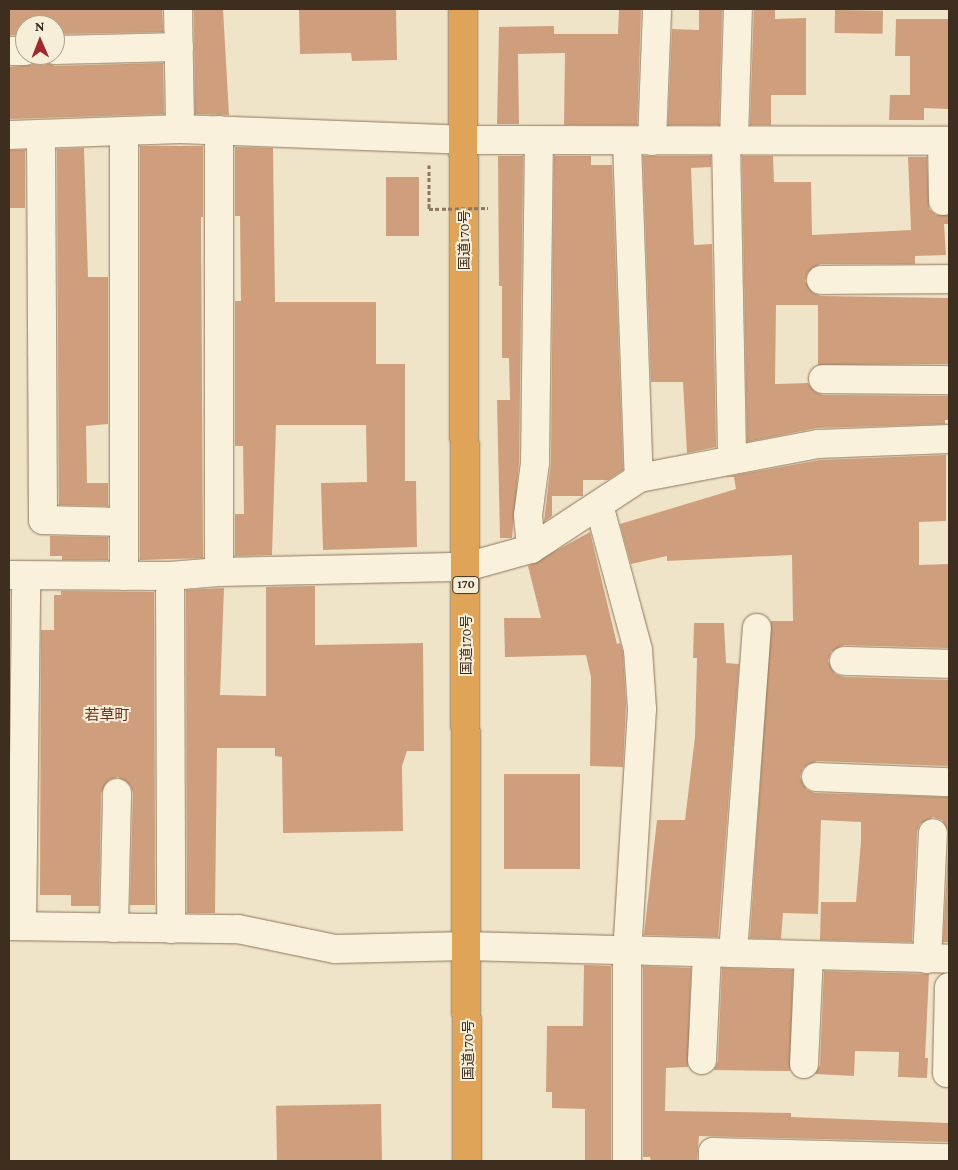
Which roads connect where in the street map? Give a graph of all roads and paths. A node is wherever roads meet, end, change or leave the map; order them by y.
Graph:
1 (178, 9) edge
2 (463, 9) edge
3 (657, 9) edge
4 (738, 9) edge
5 (179, 48) junction
6 (65, 50) edge
7 (180, 129) junction
8 (219, 130) junction
9 (124, 131) junction
10 (41, 134) junction
11 (9, 135) edge
12 (463, 140) junction
13 (730, 140) junction
14 (539, 141) junction
15 (946, 141) edge
16 (639, 142) junction
17 (429, 161) dead end
18 (943, 201) dead end
19 (488, 208) dead end
20 (949, 279) edge
21 (821, 280) dead end
22 (823, 379) dead end
23 (949, 380) edge
24 (949, 439) edge
25 (732, 458) junction
26 (639, 478) junction
27 (598, 505) junction
28 (124, 522) junction
29 (531, 549) junction
30 (466, 568) junction
31 (219, 572) junction
32 (17, 576) edge
33 (124, 576) junction
34 (170, 576) junction
35 (758, 628) dead end
36 (844, 661) dead end
37 (949, 664) edge
38 (816, 777) dead end
39 (949, 782) edge
40 (117, 793) dead end
41 (933, 833) dead end
42 (16, 926) edge
43 (114, 928) junction
44 (171, 929) junction
45 (468, 946) junction
46 (627, 951) junction
47 (720, 953) junction
48 (809, 955) junction
49 (938, 959) edge
50 (949, 986) edge
51 (702, 1060) dead end
52 (804, 1064) dead end
53 (947, 1073) dead end
54 (802, 1158) edge
55 (949, 1158) edge
56 (467, 1161) edge
57 (627, 1161) edge
58 (713, 1161) edge

1 - 5 street
2 - 12 highway, 国道170号 / 170
3 - 16 street
4 - 13 street
5 - 6 street
5 - 7 street
7 - 8 street
7 - 9 street
8 - 12 street
8 - 31 street
9 - 10 street
9 - 28 street
10 - 11 street
10 - 28 street
12 - 14 street
12 - 30 highway, 国道170号 / 170
13 - 15 street
13 - 16 street
13 - 25 street
14 - 16 street
14 - 29 street
15 - 18 street
16 - 26 street
17 - 19 path, bridge
20 - 21 street
22 - 23 street
24 - 25 street
25 - 26 street
26 - 27 street
27 - 29 street
27 - 46 street
28 - 33 street
29 - 30 street
30 - 31 street
30 - 45 highway, 国道170号 / 170
31 - 34 street
32 - 33 street
32 - 42 street
33 - 34 street
34 - 44 street
35 - 47 street
36 - 37 street
38 - 39 street
40 - 43 street
41 - 49 street
42 - 43 street
43 - 44 street
44 - 45 street
45 - 46 street
45 - 56 highway, 国道170号 / 170
46 - 47 street
46 - 57 street
47 - 48 street
47 - 51 street
48 - 49 street
48 - 52 street
50 - 53 street
54 - 55 street
54 - 58 street

